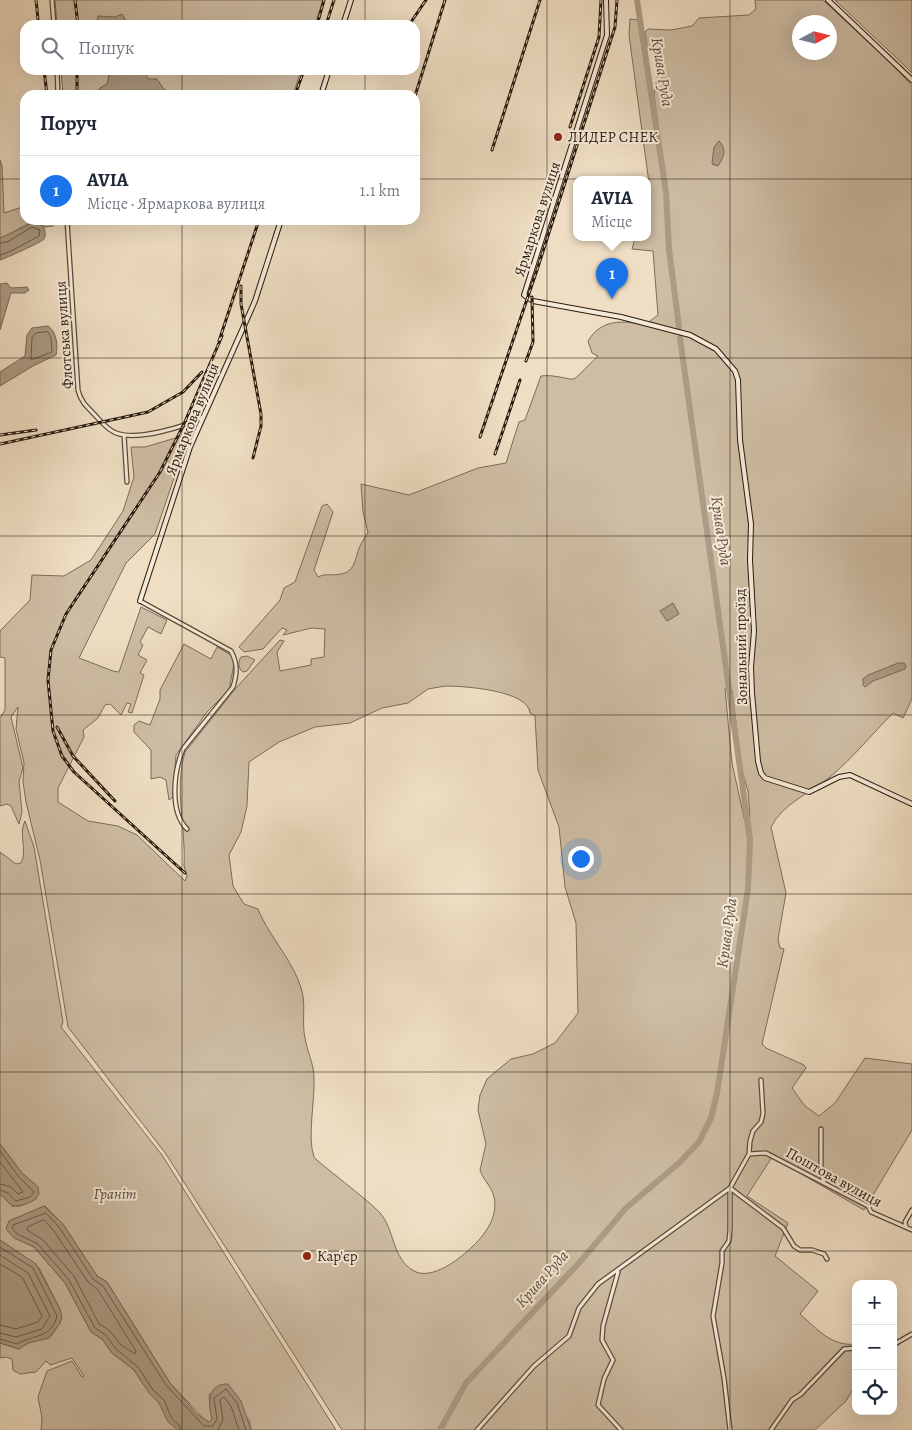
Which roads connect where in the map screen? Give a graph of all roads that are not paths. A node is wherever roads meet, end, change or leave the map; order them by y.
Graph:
1 (52, 0) edge
2 (351, 0) edge
3 (606, 0) edge
4 (828, 0) edge
5 (54, 20) edge
6 (345, 20) edge
7 (57, 75) edge
8 (327, 75) edge
9 (912, 80) edge
10 (58, 90) edge
11 (323, 90) edge
12 (67, 225) edge
13 (279, 225) edge
14 (645, 323) joint
15 (204, 416) junction
16 (124, 435) junction
17 (127, 482) dead end
18 (140, 601) joint
19 (912, 804) edge
20 (186, 829) dead end
21 (761, 1080) dead end
22 (821, 1129) dead end
23 (750, 1154) junction
24 (824, 1182) junction
25 (730, 1188) junction
26 (912, 1210) edge
27 (906, 1227) junction
28 (912, 1230) edge
29 (828, 1259) dead end
30 (618, 1272) junction
31 (912, 1334) edge
32 (897, 1344) edge
33 (852, 1348) edge
34 (477, 1430) edge
35 (621, 1430) edge
36 (730, 1430) edge
37 (771, 1430) edge

1 - 5 street
2 - 6 street
3 - 14 street, Ярмаркова вулиця
4 - 9 street
7 - 10 street
8 - 11 street
12 - 16 street, Флотська вулиця
13 - 15 street, Ярмаркова вулиця
14 - 19 street, Зональний проїзд
15 - 16 street
15 - 18 street, Ярмаркова вулиця
16 - 17 street
18 - 20 street
21 - 23 street
22 - 24 street
23 - 24 street, Поштова вулиця
23 - 25 street
24 - 27 street, Поштова вулиця
25 - 29 street
25 - 30 street
25 - 36 street
26 - 27 street
27 - 28 street, Поштова вулиця
30 - 34 street
30 - 35 street
31 - 32 street
33 - 37 street

